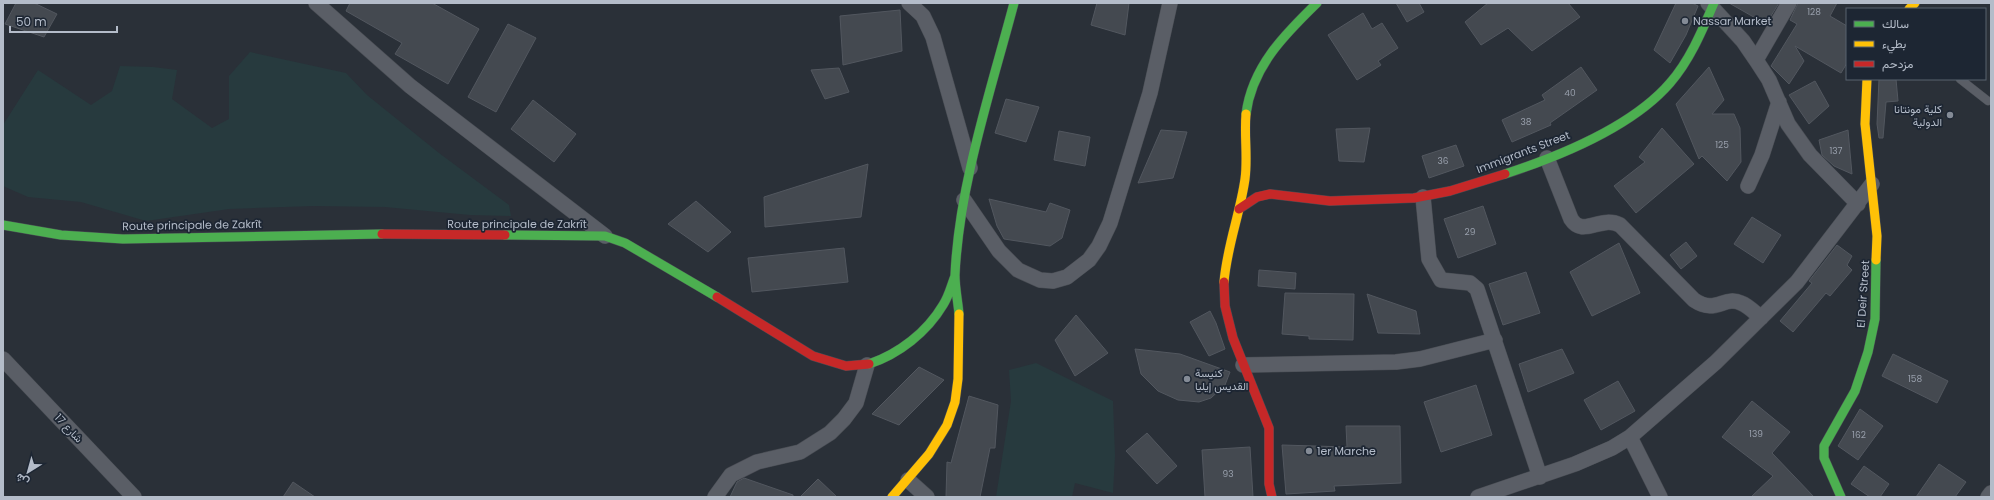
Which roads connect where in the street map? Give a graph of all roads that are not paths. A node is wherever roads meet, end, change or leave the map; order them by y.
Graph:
1 (316, 3) edge
2 (909, 3) edge
3 (1014, 3) edge
4 (1170, 3) edge
5 (1317, 3) edge
6 (1789, 3) edge
7 (1711, 5) edge
8 (1756, 60) junction
9 (1867, 80) edge
10 (1961, 80) edge
11 (1988, 101) dead end
12 (1779, 102) junction
13 (1547, 158) junction
14 (1247, 159) junction
15 (970, 169) junction
16 (1254, 174) dead end
17 (1872, 184) junction
18 (1748, 186) dead end
19 (1266, 187) dead end
20 (1275, 194) junction
21 (1423, 197) junction
22 (964, 200) junction
23 (1858, 204) junction
24 (1239, 209) junction
25 (3, 225) edge
26 (605, 236) junction
27 (955, 276) junction
28 (1761, 318) junction
29 (1494, 340) junction
30 (3, 359) edge
31 (867, 364) junction
32 (1243, 365) junction
33 (1630, 437) junction
34 (1540, 477) junction
35 (908, 480) junction
36 (1991, 492) edge
37 (134, 497) edge
38 (715, 497) edge
39 (892, 497) edge
40 (927, 497) edge
41 (1272, 497) edge
42 (1478, 497) edge
43 (1660, 497) edge
44 (1841, 497) edge
45 (1988, 497) edge

1 - 26 street
2 - 15 street
3 - 15 street
4 - 22 street
5 - 14 street
6 - 8 street
7 - 8 street
7 - 13 street, Immigrants Street
8 - 12 street
9 - 17 street, El Deir Street
10 - 11 lane
12 - 18 street
12 - 23 street
13 - 21 street, Immigrants Street
13 - 28 street
14 - 16 street
14 - 24 street
15 - 22 street
17 - 23 street
17 - 44 street, El Deir Street
19 - 20 street
20 - 21 street, Immigrants Street
20 - 24 street
21 - 29 street
22 - 27 street
23 - 28 street
24 - 32 street
25 - 26 street, Route principale de Zakrît
26 - 31 street, Route principale de Zakrît
27 - 31 street, Route principale de Zakrît
27 - 35 street
28 - 33 street
29 - 32 street
29 - 34 street
30 - 37 street, شارع 17
31 - 38 street
32 - 41 street
33 - 34 street
33 - 43 street
34 - 42 street
35 - 39 street
35 - 40 street
36 - 45 street

